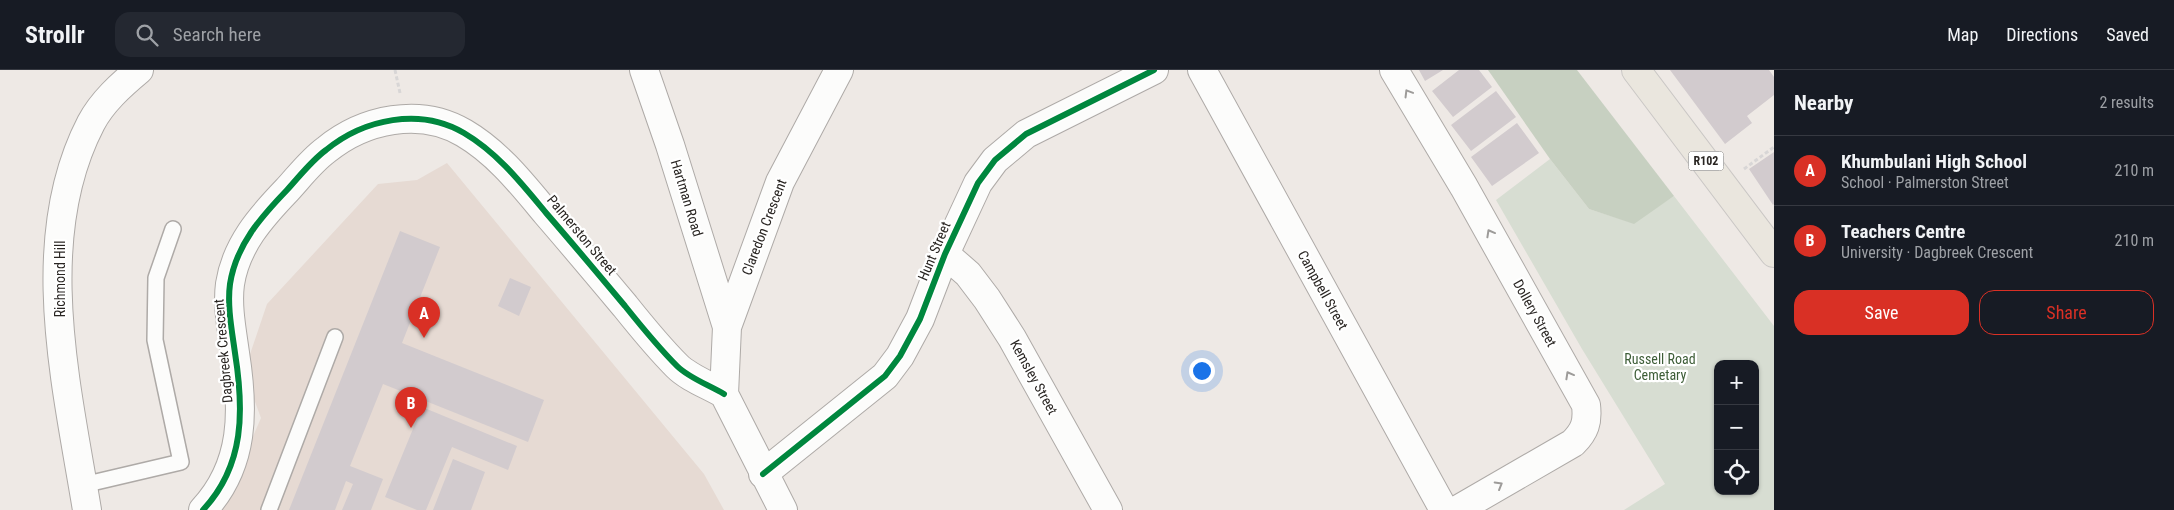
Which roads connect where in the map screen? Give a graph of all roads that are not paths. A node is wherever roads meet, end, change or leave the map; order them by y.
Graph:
1 (139, 70) edge
2 (644, 70) edge
3 (839, 70) edge
4 (1154, 70) edge
5 (1202, 70) edge
6 (1394, 70) edge
7 (1636, 70) edge
8 (405, 118) joint
9 (173, 229) dead end
10 (1774, 253) edge
11 (945, 254) junction
12 (727, 327) junction
13 (336, 337) dead end
14 (724, 394) junction
15 (763, 474) junction
16 (85, 498) edge
17 (203, 510) edge
18 (269, 510) edge
19 (783, 510) edge
20 (1108, 510) edge
21 (1444, 510) edge
22 (1457, 510) edge

1 - 16 street, Richmond Hill
2 - 12 street, Hartman Road
3 - 12 street, Claredon Crescent
4 - 11 street, Hunt Street
5 - 21 street, Campbell Street
22 -> 6 street, Dollery Street
7 - 10 main road, R102
8 - 14 street, Palmerston Street
8 - 17 street, Dagbreek Crescent
9 - 16 lane
11 - 15 street, Hunt Street
11 - 20 street, Kemsley Street
12 - 14 street, Claredon Crescent
13 - 18 lane
14 - 15 street
15 - 19 street

